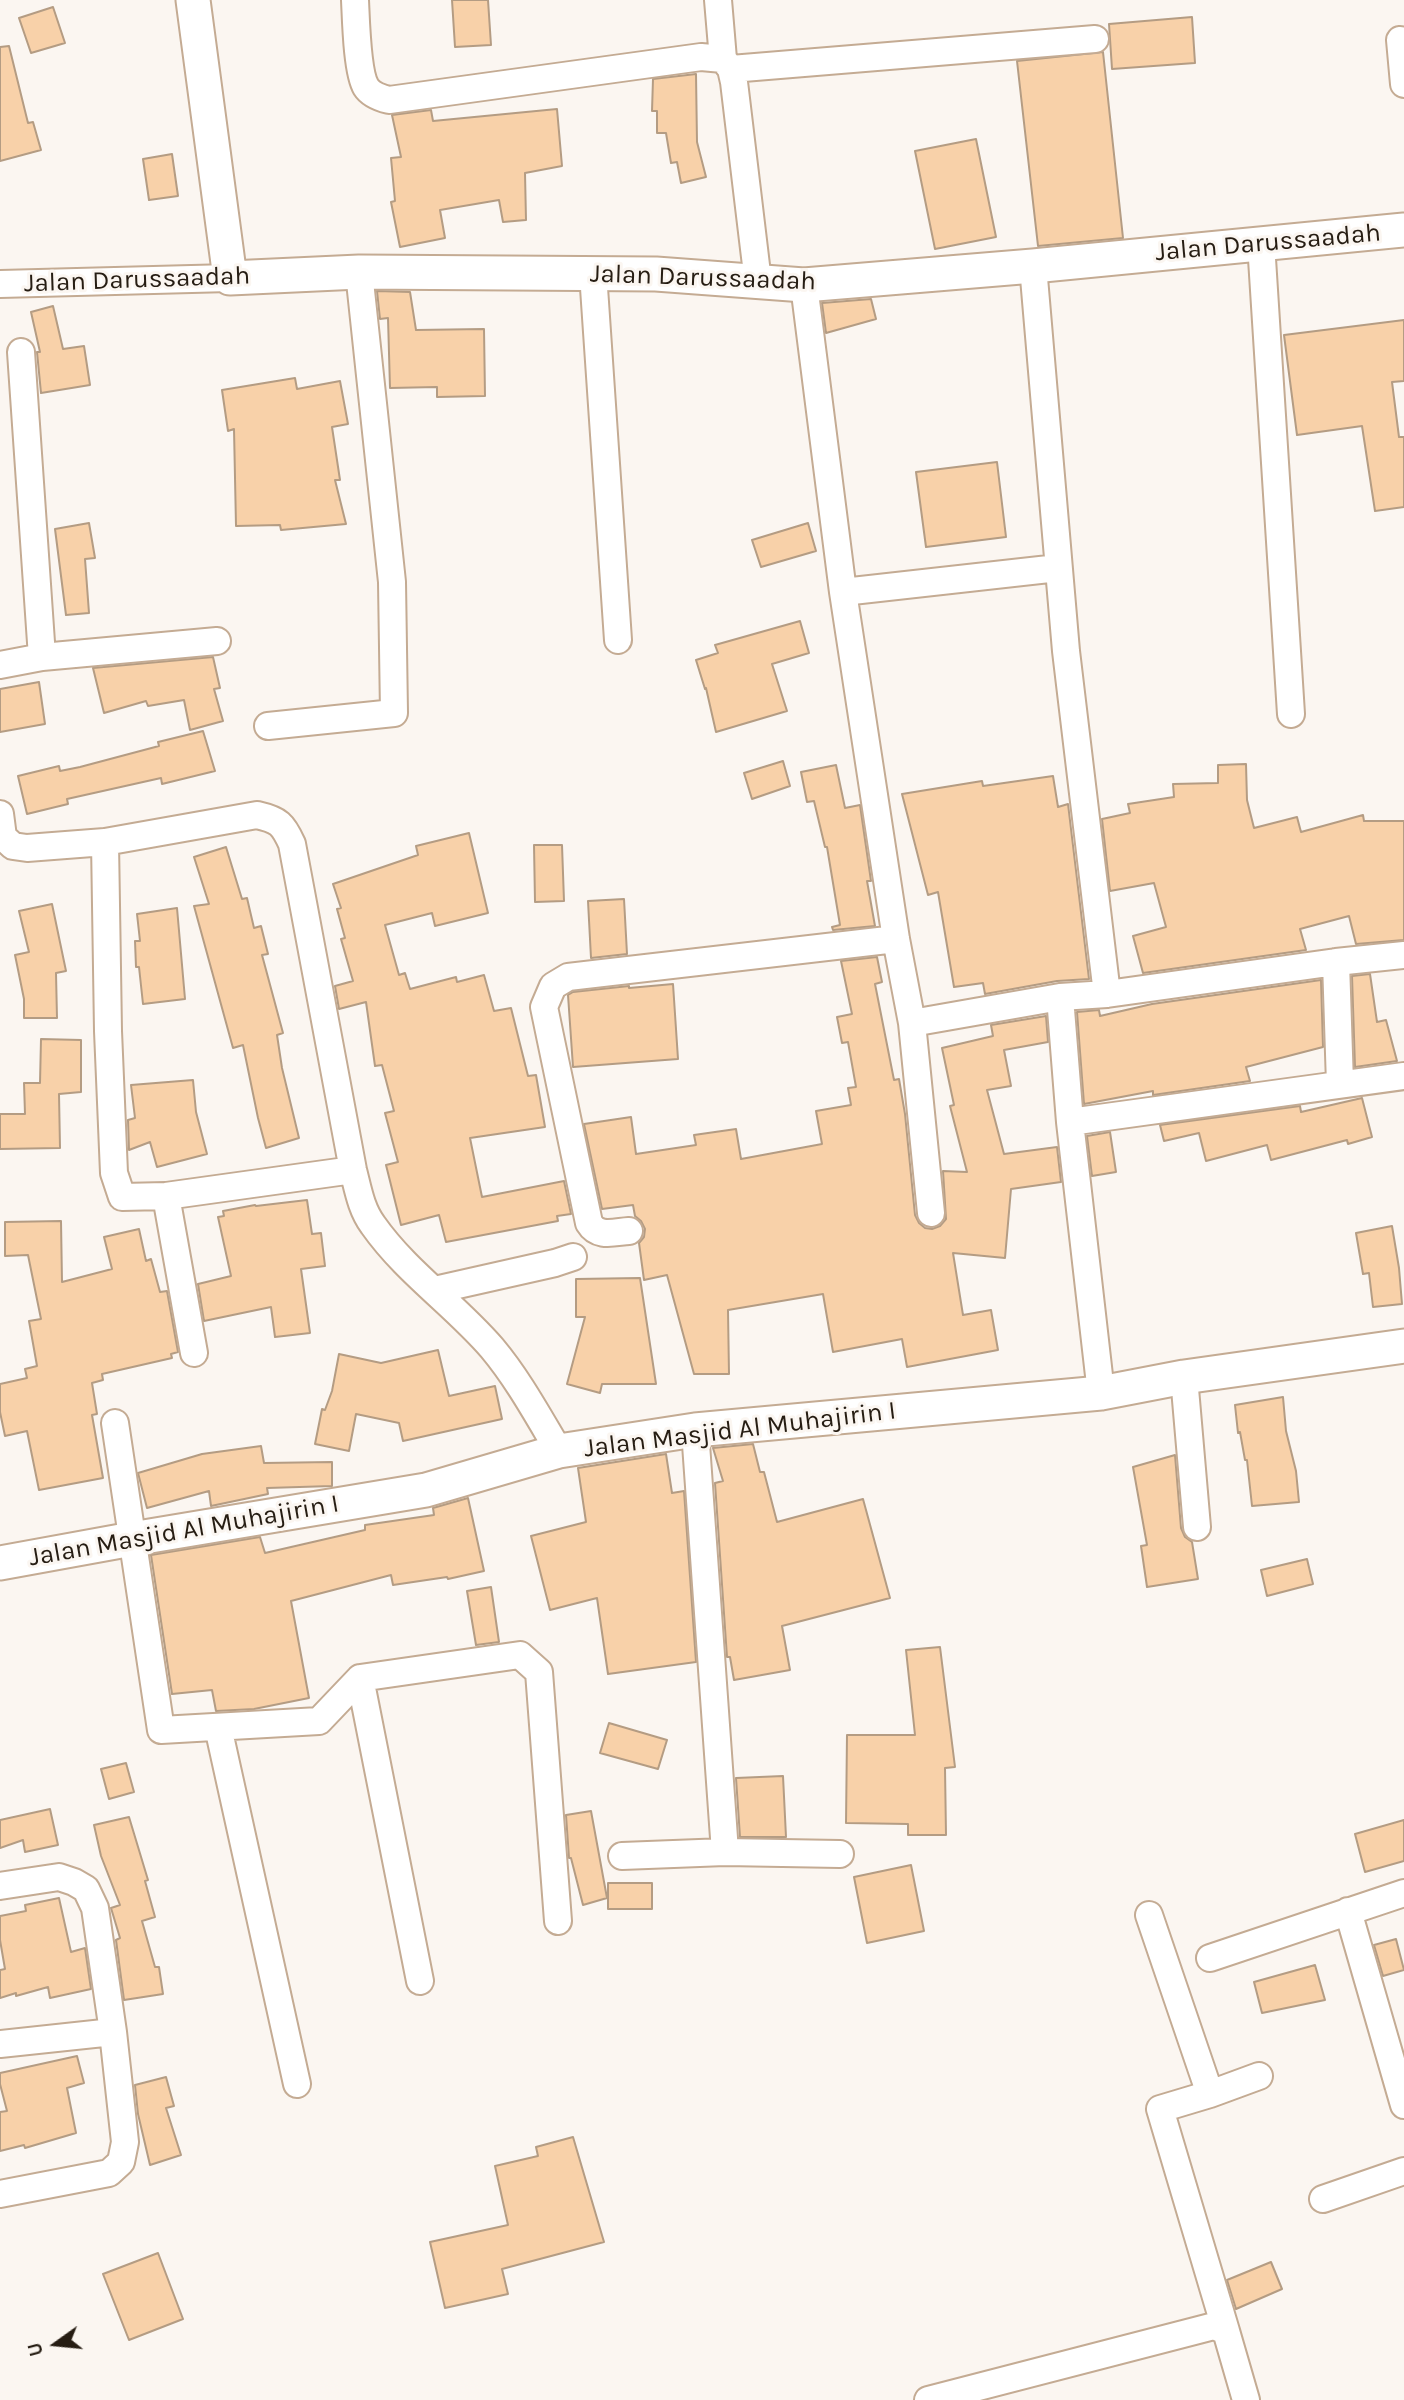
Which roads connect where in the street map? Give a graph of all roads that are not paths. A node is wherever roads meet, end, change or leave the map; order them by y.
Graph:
1 (194, 0) edge
2 (355, 0) edge
3 (718, 0) edge
4 (1095, 39) dead end
5 (1400, 40) dead end
6 (727, 64) junction
7 (1404, 84) edge
8 (1404, 230) edge
9 (1261, 243) junction
10 (1033, 266) junction
11 (359, 272) junction
12 (593, 273) junction
13 (230, 278) junction
14 (758, 282) junction
15 (0, 284) edge
16 (804, 285) junction
17 (21, 352) dead end
18 (1058, 568) junction
19 (842, 592) junction
20 (618, 640) dead end
21 (217, 641) dead end
22 (42, 657) junction
23 (0, 665) edge
24 (1292, 714) dead end
25 (268, 726) dead end
26 (0, 814) edge
27 (105, 842) junction
28 (896, 939) junction
29 (1404, 955) edge
30 (1336, 962) junction
31 (1107, 994) junction
32 (1060, 997) junction
33 (912, 1023) junction
34 (1404, 1076) edge
35 (1340, 1084) junction
36 (1070, 1122) junction
37 (353, 1170) junction
38 (166, 1196) junction
39 (932, 1213) dead end
40 (629, 1231) dead end
41 (573, 1257) dead end
42 (435, 1290) junction
43 (1404, 1346) edge
44 (194, 1353) dead end
45 (1184, 1377) junction
46 (1101, 1393) junction
47 (115, 1423) dead end
48 (695, 1430) junction
49 (559, 1451) junction
50 (1197, 1527) dead end
51 (132, 1539) junction
52 (0, 1563) edge
53 (360, 1678) junction
54 (218, 1727) junction
55 (725, 1852) junction
56 (839, 1854) dead end
57 (622, 1856) dead end
58 (0, 1886) edge
59 (1404, 1893) edge
60 (1348, 1911) junction
61 (1149, 1916) dead end
62 (558, 1921) dead end
63 (1210, 1958) dead end
64 (420, 1981) dead end
65 (113, 2032) junction
66 (0, 2044) edge
67 (1259, 2076) dead end
68 (297, 2084) dead end
69 (1210, 2094) junction
70 (1404, 2105) edge
71 (1404, 2171) edge
72 (0, 2194) edge
73 (1323, 2199) dead end
74 (1226, 2331) junction
75 (985, 2392) edge
76 (928, 2400) edge
77 (1246, 2400) edge

1 - 13 street
2 - 6 street
3 - 6 street
4 - 6 street
5 - 7 street
6 - 14 street
8 - 9 street, Jalan Darussaadah
9 - 10 street, Jalan Darussaadah
9 - 24 street
10 - 16 street, Jalan Darussaadah
10 - 18 street
11 - 12 street, Jalan Darussaadah
11 - 13 street, Jalan Darussaadah
11 - 25 street
12 - 14 street, Jalan Darussaadah
12 - 20 street
13 - 15 street, Jalan Darussaadah
14 - 16 street, Jalan Darussaadah
16 - 19 street
17 - 22 street
18 - 19 street
18 - 31 street
19 - 28 street
21 - 22 street
22 - 23 street
26 - 27 street
27 - 37 street
27 - 38 street
28 - 33 street
28 - 40 street
29 - 30 street
30 - 31 street
30 - 35 street
31 - 32 street
32 - 33 street
32 - 36 street
33 - 39 street
34 - 35 street
35 - 36 street
36 - 46 street
37 - 38 street
37 - 42 street
38 - 44 street
41 - 42 street
42 - 49 street
43 - 45 street, Jalan Masjid Al Muhajirin I
45 - 46 street, Jalan Masjid Al Muhajirin I
45 - 50 street
46 - 48 street, Jalan Masjid Al Muhajirin I
47 - 51 street
48 - 49 street, Jalan Masjid Al Muhajirin I
48 - 55 street
49 - 51 street, Jalan Masjid Al Muhajirin I
51 - 52 street, Jalan Masjid Al Muhajirin I
51 - 54 street
53 - 54 street
53 - 62 street
53 - 64 street
54 - 68 street
55 - 56 street
55 - 57 street
58 - 65 street
59 - 60 street
60 - 63 street
60 - 70 street
61 - 69 street
65 - 66 street
65 - 72 street
67 - 69 street
69 - 74 street
71 - 73 street
74 - 75 street
74 - 77 street
75 - 76 street

